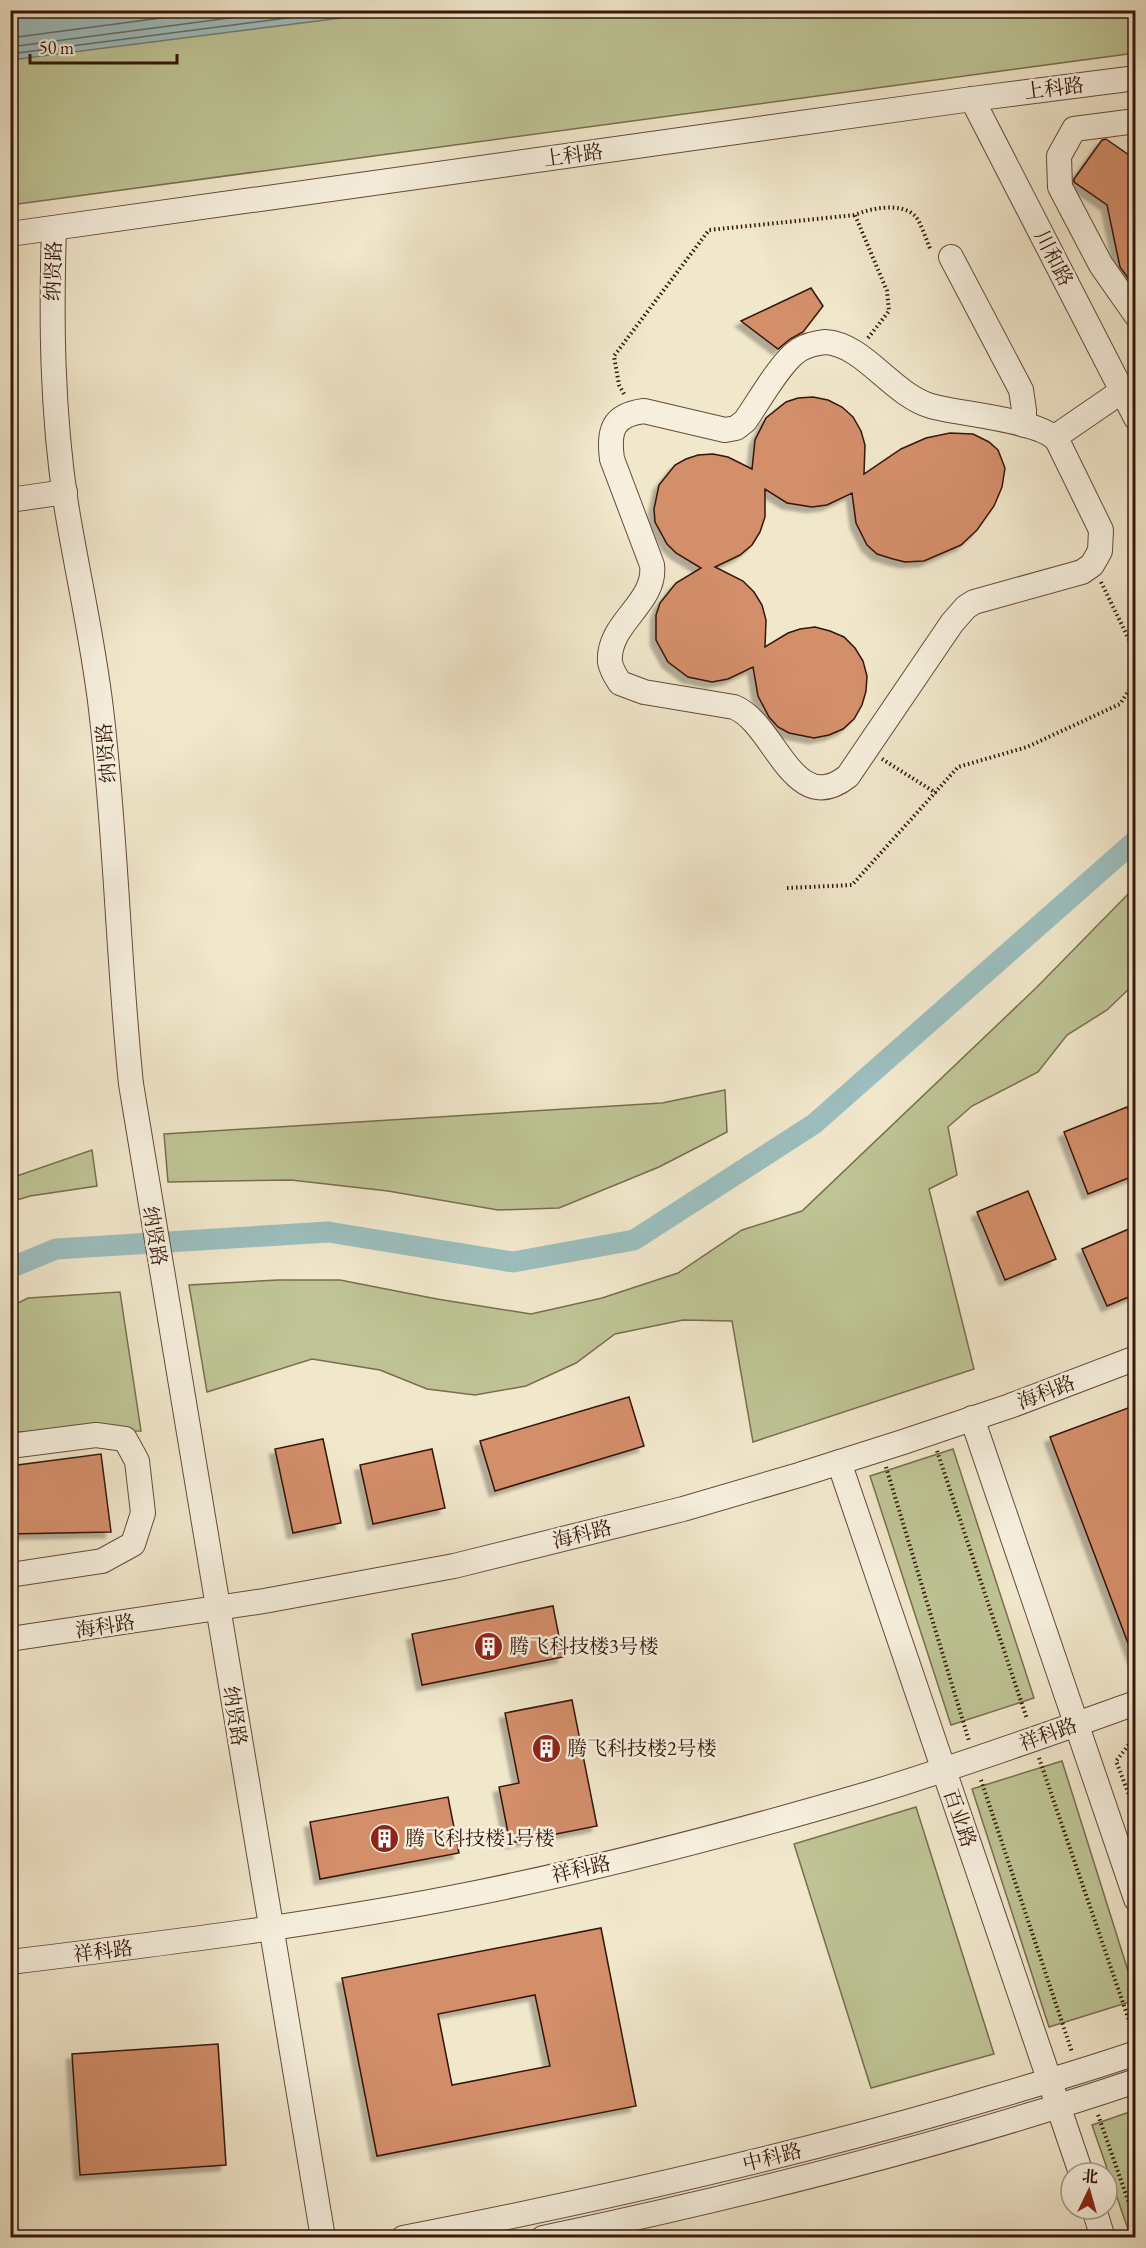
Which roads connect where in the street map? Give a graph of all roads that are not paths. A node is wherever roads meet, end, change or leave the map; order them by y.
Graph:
1 (1136, 78) edge
2 (972, 99) junction
3 (1136, 121) edge
4 (54, 228) junction
5 (10, 234) edge
6 (951, 257) road end
7 (1136, 315) edge
8 (1122, 391) junction
9 (1136, 418) edge
10 (1024, 425) junction
11 (1055, 437) junction
12 (65, 492) junction
13 (10, 500) edge
14 (1136, 1358) edge
15 (972, 1418) junction
16 (10, 1446) edge
17 (839, 1462) junction
18 (10, 1575) edge
19 (217, 1609) junction
20 (10, 1639) edge
21 (1136, 1703) edge
22 (1076, 1724) junction
23 (944, 1769) junction
24 (1136, 1899) edge
25 (271, 1929) junction
26 (10, 1962) edge
27 (1136, 2053) edge
28 (1050, 2080) junction
29 (1136, 2081) edge
30 (1058, 2105) junction
31 (1077, 2161) edge
32 (1098, 2221) edge
33 (323, 2238) edge
34 (403, 2238) edge
35 (543, 2238) edge
36 (1103, 2238) edge

1 - 2 street, 上科路
2 - 4 street, 上科路
2 - 8 street, 川和路
3 - 7 street
4 - 5 street, 上科路
4 - 12 street, 纳贤路
6 - 10 street
8 - 9 street, 川和路
8 - 11 street
10 - 11 street
10 - 11 street
12 - 13 street
12 - 19 street, 纳贤路
14 - 15 street, 海科路
15 - 17 street, 海科路
15 - 22 street
16 - 18 street
17 - 19 street, 海科路
17 - 23 street, 百业路
19 - 20 street, 海科路
19 - 25 street, 纳贤路
21 - 22 street, 祥科路
22 - 23 street, 祥科路
22 - 24 street
23 - 25 street, 祥科路
23 - 28 street, 百业路
25 - 26 street, 祥科路
25 - 33 street, 纳贤路
27 - 28 street, 中科路
28 - 30 street, 百业路
28 - 34 street, 中科路
29 - 30 street, 中科路
30 - 31 street, 百业路
30 - 35 street, 中科路
32 - 36 street

